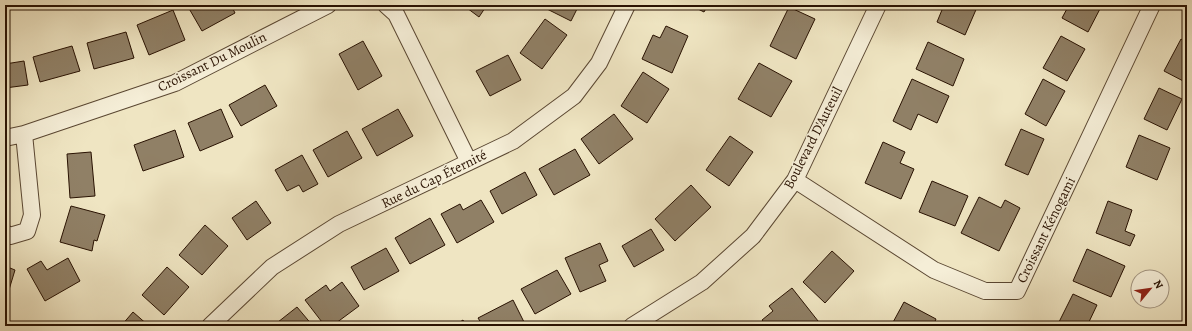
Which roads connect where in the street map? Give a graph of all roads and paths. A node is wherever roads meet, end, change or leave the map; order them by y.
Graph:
1 (328, 5) edge
2 (386, 5) edge
3 (627, 5) edge
4 (878, 5) edge
5 (1152, 5) edge
6 (24, 134) junction
7 (5, 138) edge
8 (469, 162) junction
9 (795, 180) junction
10 (5, 233) edge
11 (210, 326) edge
12 (632, 326) edge

1 - 6 street, Croissant Du Moulin
2 - 8 street
3 - 8 street, Rue du Cap Éternité
4 - 9 street, Boulevard D'Auteuil
5 - 9 street, Croissant Kénogami
6 - 7 street, Croissant Du Moulin
6 - 10 street
8 - 11 street, Rue du Cap Éternité
9 - 12 street, Boulevard D'Auteuil

